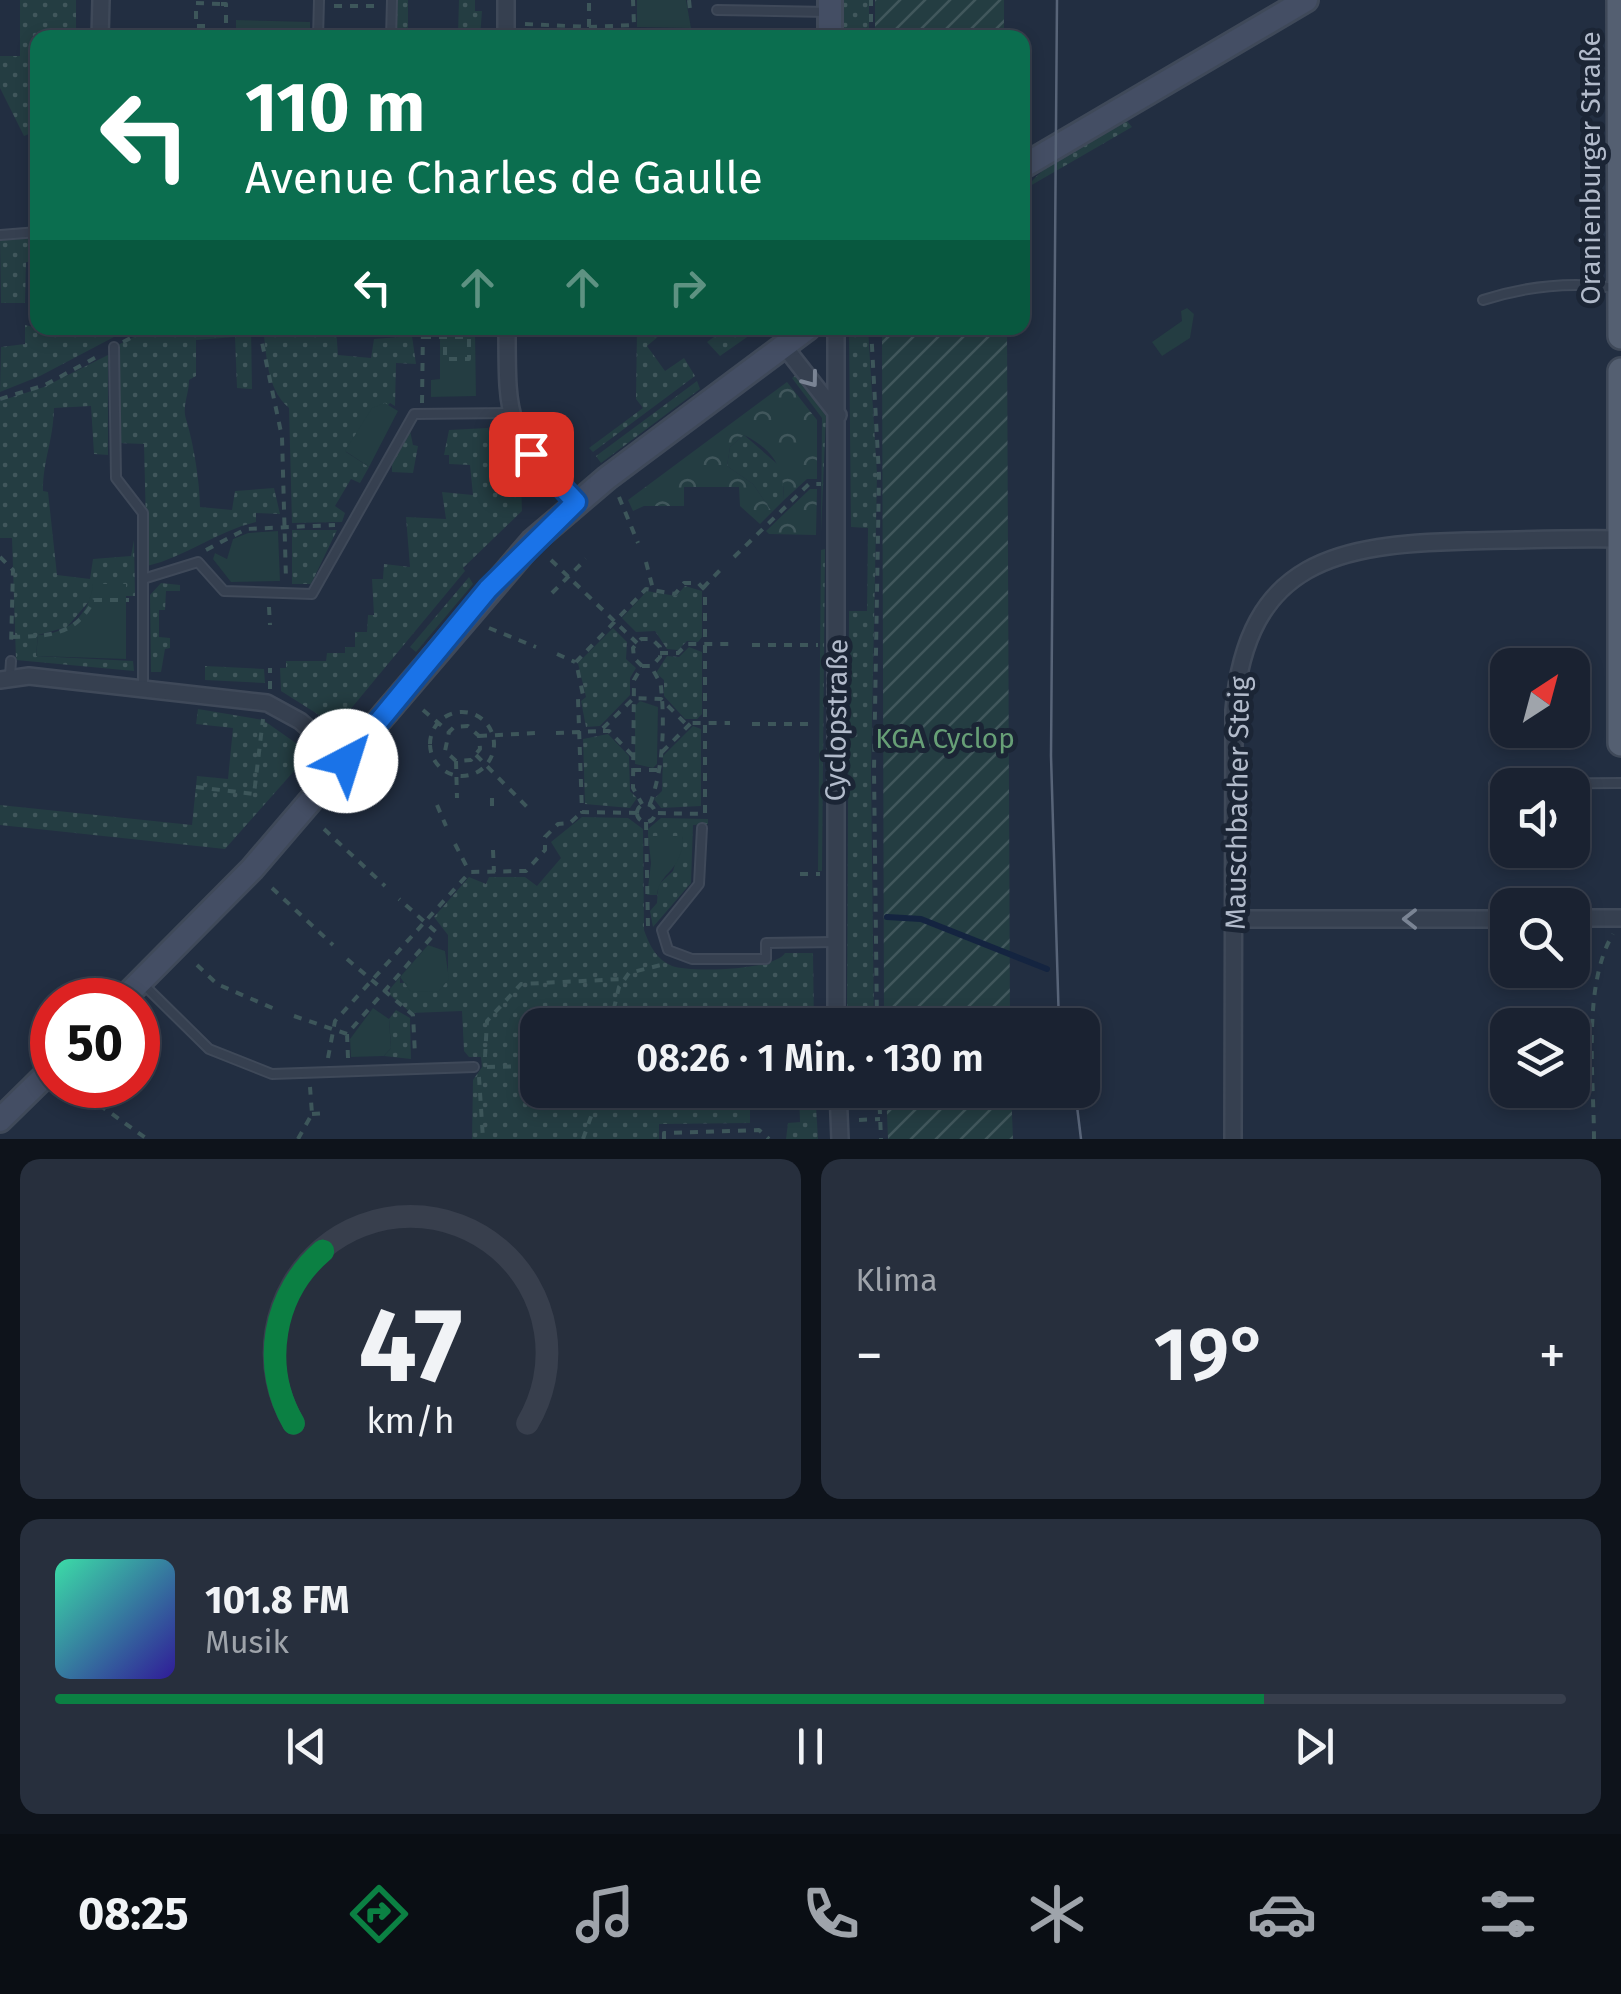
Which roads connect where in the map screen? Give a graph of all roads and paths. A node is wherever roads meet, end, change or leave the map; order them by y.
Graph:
1 (100, 0) edge
2 (506, 0) edge
3 (589, 0) edge
4 (633, 0) edge
5 (689, 0) edge
6 (871, 0) edge
7 (1306, 0) edge
8 (1620, 0) edge
9 (196, 2) edge
10 (221, 2) edge
11 (319, 3) edge
12 (392, 3) edge
13 (830, 6) edge
14 (690, 10) dead end
15 (718, 10) dead end
16 (525, 24) dead end
17 (590, 27) junction
18 (100, 30) edge
19 (209, 30) edge
20 (226, 30) edge
21 (318, 30) edge
22 (391, 30) edge
23 (506, 30) edge
24 (871, 30) edge
25 (1030, 162) edge
26 (30, 233) edge
27 (0, 235) edge
28 (1620, 288) edge
29 (1483, 300) dead end
30 (137, 335) edge
31 (260, 335) edge
32 (507, 335) edge
33 (799, 335) edge
34 (836, 335) edge
35 (871, 335) edge
36 (1621, 336) edge
37 (423, 337) joint
38 (444, 337) junction
39 (784, 346) junction
40 (114, 347) junction
41 (1621, 370) edge
42 (0, 398) edge
43 (509, 412) junction
44 (422, 414) junction
45 (838, 415) junction
46 (821, 484) dead end
47 (620, 497) dead end
48 (576, 502) junction
49 (285, 525) junction
50 (352, 526) junction
51 (1620, 539) edge
52 (638, 543) dead end
53 (734, 556) dead end
54 (0, 557) edge
55 (586, 559) dead end
56 (551, 560) dead end
57 (198, 562) junction
58 (646, 562) dead end
59 (723, 568) dead end
60 (568, 576) junction
61 (143, 579) junction
62 (703, 588) junction
63 (652, 589) junction
64 (268, 593) junction
65 (286, 593) junction
66 (552, 593) dead end
67 (144, 600) junction
68 (614, 622) junction
69 (270, 625) dead end
70 (490, 628) dead end
71 (12, 637) junction
72 (637, 643) junction
73 (704, 644) junction
74 (729, 644) dead end
75 (752, 645) dead end
76 (818, 645) dead end
77 (536, 647) dead end
78 (660, 653) junction
79 (556, 654) dead end
80 (576, 662) junction
81 (642, 666) junction
82 (652, 666) junction
83 (270, 668) dead end
84 (7, 672) edge
85 (270, 681) dead end
86 (143, 687) junction
87 (634, 698) junction
88 (661, 698) junction
89 (423, 710) dead end
90 (264, 715) dead end
91 (438, 723) junction
92 (690, 723) junction
93 (704, 723) junction
94 (730, 724) dead end
95 (752, 724) dead end
96 (816, 724) dead end
97 (449, 732) junction
98 (579, 732) junction
99 (600, 732) junction
100 (536, 733) dead end
101 (556, 733) dead end
102 (492, 734) junction
103 (479, 736) junction
104 (1621, 743) edge
105 (660, 753) junction
106 (476, 755) junction
107 (633, 756) junction
108 (346, 761) junction
109 (456, 761) junction
110 (487, 764) junction
111 (633, 770) junction
112 (660, 770) junction
113 (456, 775) junction
114 (1590, 783) edge
115 (1621, 783) edge
116 (196, 788) dead end
117 (457, 798) dead end
118 (492, 798) dead end
119 (642, 804) junction
120 (650, 804) junction
121 (437, 805) dead end
122 (492, 810) dead end
123 (531, 811) dead end
124 (582, 812) junction
125 (637, 813) junction
126 (655, 813) junction
127 (542, 822) dead end
128 (646, 822) junction
129 (446, 826) dead end
130 (702, 828) dead end
131 (324, 829) dead end
132 (552, 830) junction
133 (455, 844) dead end
134 (494, 850) dead end
135 (470, 872) junction
136 (494, 872) junction
137 (385, 886) dead end
138 (272, 888) dead end
139 (399, 899) dead end
140 (646, 913) dead end
141 (1490, 918) edge
142 (1234, 919) junction
143 (1590, 919) edge
144 (1621, 920) edge
145 (425, 922) junction
146 (834, 942) junction
147 (333, 945) dead end
148 (348, 959) dead end
149 (668, 960) dead end
150 (197, 964) dead end
151 (144, 978) edge
152 (624, 979) junction
153 (372, 980) junction
154 (384, 992) junction
155 (160, 1002) edge
156 (615, 1008) edge
157 (836, 1008) edge
158 (877, 1008) edge
159 (277, 1010) dead end
160 (294, 1016) dead end
161 (332, 1030) junction
162 (347, 1034) junction
163 (520, 1066) edge
164 (474, 1067) joint
165 (416, 1070) junction
166 (349, 1072) junction
167 (329, 1073) junction
168 (310, 1074) junction
169 (30, 1090) edge
170 (103, 1108) edge
171 (593, 1108) edge
172 (839, 1108) edge
173 (880, 1108) edge
174 (327, 1113) dead end
175 (312, 1114) junction
176 (880, 1119) junction
177 (0, 1120) edge
178 (859, 1120) dead end
179 (147, 1139) edge
180 (298, 1139) edge
181 (483, 1139) edge
182 (583, 1139) edge
183 (664, 1139) edge
184 (769, 1139) edge
185 (840, 1139) edge
186 (881, 1139) edge
187 (1233, 1139) edge
188 (1594, 1139) edge

1 - 18 street
2 - 23 street
3 - 17 path
4 - 17 path
5 - 14 path
6 - 24 path
7 - 25 main road
8 - 28 main road, Oranienburger Straße
9 - 10 path
9 - 19 path
10 - 20 path
11 - 12 path
11 - 21 lane
12 - 22 lane
13 - 15 lane
16 - 17 path
26 - 27 lane
28 - 29 lane
28 - 36 main road, Oranienburger Straße
30 - 40 path
31 - 49 path
32 - 43 street
33 - 39 main road
34 - 45 street, Cyclopstraße
35 - 158 path
37 - 38 path
37 - 44 path
38 - 38 path
39 -> 45 street
39 - 48 main road
40 - 42 path
40 - 61 lane
41 - 51 main road
43 - 44 lane
43 - 48 street
44 - 50 lane
45 - 146 street, Cyclopstraße
46 - 53 path
47 - 52 path
48 - 108 main road
49 - 50 path
49 - 57 path
49 - 65 path
50 - 65 lane
51 - 104 main road
51 - 142 street, Mauschbacher Steig
54 - 71 path
55 - 60 path
56 - 60 path
57 - 61 lane
57 - 64 lane
58 - 63 path
59 - 62 path
60 - 66 path
60 - 68 path
61 - 67 lane
62 - 63 path
62 - 73 path
63 - 68 path
64 - 65 lane
64 - 69 path
67 - 71 path
67 - 86 lane
68 - 72 path
68 - 80 path
70 - 77 path
71 - 84 path
72 - 78 path
72 - 81 path
73 - 74 path
73 - 78 path
73 - 93 path
75 - 76 path
78 - 82 path
79 - 80 path
80 - 98 path
81 - 82 path
81 - 87 path
82 - 88 path
83 - 85 path
84 - 86 street
86 - 108 street
87 - 88 path
87 - 99 path
87 - 107 path
88 - 92 path
88 - 105 path
89 - 91 path
90 - 116 path
91 - 97 path
91 - 102 path
91 - 113 path
92 - 93 path
92 - 105 path
93 - 94 path
93 - 126 path
95 - 96 path
97 - 103 path
97 - 109 path
98 - 99 path
98 - 101 path
98 - 124 path
99 - 107 path
100 - 102 path
102 - 103 path
102 - 110 path
103 - 106 path
105 - 112 path
106 - 109 path
106 - 110 path
107 - 111 path
108 - 151 main road
109 - 113 path
110 - 113 path
110 - 123 path
111 - 112 path
111 - 119 path
112 - 120 path
113 - 117 path
114 - 115 lane
118 - 122 path
119 - 120 path
119 - 125 path
120 - 126 path
121 - 129 path
124 - 125 path
124 - 132 path
125 - 128 path
126 - 128 path
127 - 132 path
128 - 140 path
130 - 146 lane
131 - 137 path
132 - 136 path
133 - 135 path
134 - 136 path
135 - 136 path
135 - 145 path
138 - 147 path
139 - 145 path
141 -> 142 street
142 - 187 street, Mauschbacher Steig
143 - 144 street
144 - 188 path
145 - 153 path
145 - 154 path
146 - 157 street, Cyclopstraße
148 - 153 path
149 - 152 path
150 - 159 path
152 - 156 path
152 - 163 path
153 - 154 path
153 - 161 path
154 - 162 path
154 - 165 path
155 - 168 lane
160 - 161 path
161 - 162 path
161 - 167 path
162 - 166 path
164 - 165 lane
164 - 181 path
165 - 166 lane
166 - 167 lane
167 - 168 lane
168 - 175 path
169 - 177 main road
170 - 179 path
171 - 182 path
172 - 185 street
173 - 176 path
174 - 175 path
175 - 180 path
176 - 178 path
176 - 186 path
183 - 184 path

